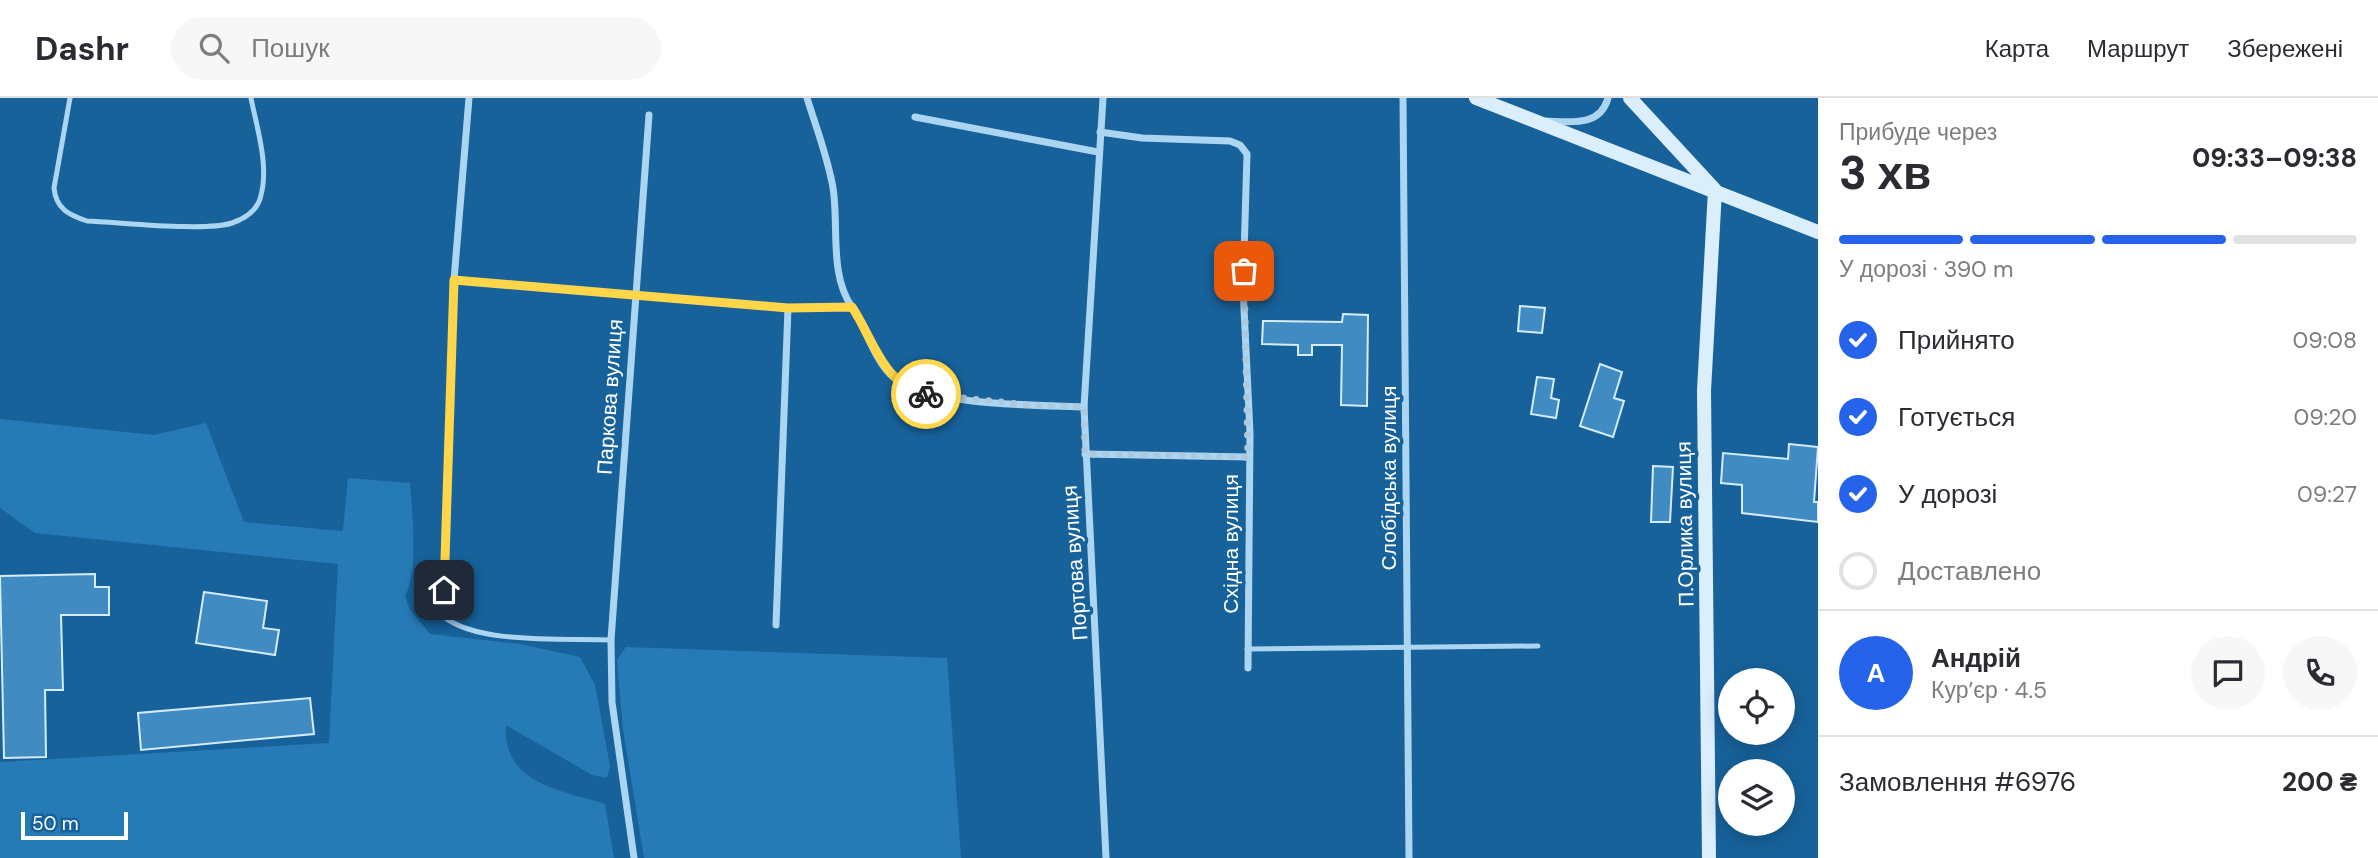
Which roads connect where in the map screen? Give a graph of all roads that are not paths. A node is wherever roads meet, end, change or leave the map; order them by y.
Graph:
1 (70, 98) edge
2 (251, 98) edge
3 (469, 98) edge
4 (807, 98) edge
5 (1103, 98) edge
6 (1404, 98) edge
7 (1476, 98) edge
8 (1608, 98) edge
9 (1630, 98) edge
10 (649, 114) dead end
11 (915, 117) dead end
12 (1535, 120) junction
13 (1100, 132) junction
14 (1098, 152) junction
15 (1715, 190) junction
16 (1818, 232) edge
17 (454, 280) junction
18 (634, 294) junction
19 (852, 307) junction
20 (788, 308) junction
21 (1084, 407) junction
22 (1085, 454) junction
23 (1248, 457) junction
24 (443, 616) joint
25 (776, 625) dead end
26 (611, 640) junction
27 (1538, 646) dead end
28 (1247, 649) junction
29 (1407, 650) junction
30 (1248, 668) dead end
31 (634, 858) edge
32 (1106, 858) edge
33 (1409, 858) edge
34 (1709, 858) edge

1 - 2 lane
3 - 17 street
4 - 19 street
5 - 13 street, Портова вулиця
6 - 29 street, Слобідська вулиця
7 - 12 street
8 - 12 street
9 - 15 street
10 - 18 street, Паркова вулиця
11 - 14 street
12 - 15 street
13 - 14 street, Портова вулиця
13 - 23 street, Східна вулиця
14 - 21 street, Портова вулиця
15 - 16 street
15 - 34 street, П.Орлика вулиця
17 - 18 street
17 - 24 street
18 - 20 street
18 - 26 street, Паркова вулиця
19 - 20 street
19 - 21 street
20 - 25 street
21 - 22 street, Портова вулиця
22 - 23 street
22 - 32 street, Портова вулиця
23 - 28 street, Східна вулиця
24 - 26 lane
26 - 31 street, Паркова вулиця
27 - 29 lane
28 - 29 lane
28 - 30 street, Східна вулиця
29 - 33 street, Слобідська вулиця

